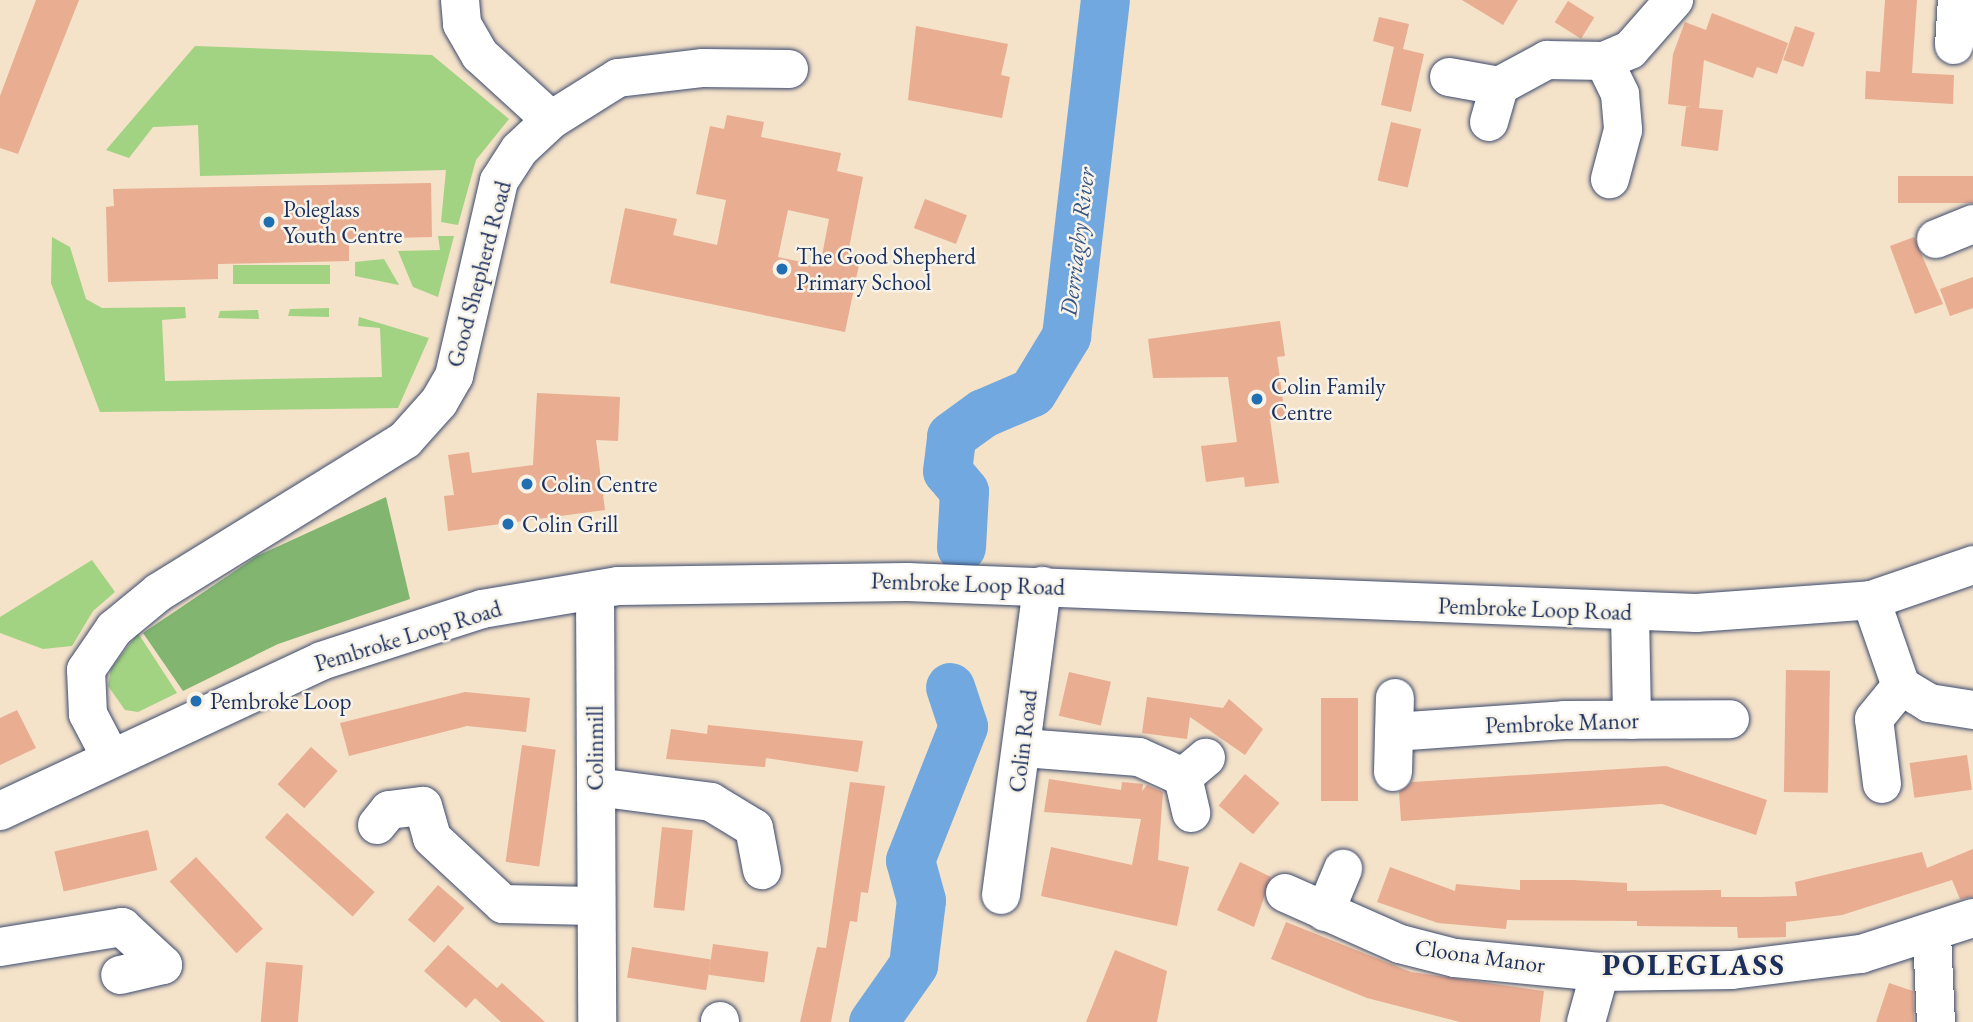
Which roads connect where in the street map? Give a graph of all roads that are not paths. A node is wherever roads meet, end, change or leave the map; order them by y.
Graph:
1 (460, 0) edge
2 (1674, 0) edge
3 (1962, 5) edge
4 (1954, 45) dead end
5 (1604, 61) junction
6 (789, 69) dead end
7 (1449, 77) dead end
8 (1499, 86) junction
9 (551, 120) junction
10 (1489, 122) dead end
11 (1610, 178) dead end
12 (1973, 224) edge
13 (1936, 239) dead end
14 (1973, 565) edge
15 (1042, 586) junction
16 (595, 591) junction
17 (1871, 600) junction
18 (1630, 613) junction
19 (1901, 686) junction
20 (1973, 710) edge
21 (1730, 719) dead end
22 (1632, 720) junction
23 (1024, 748) junction
24 (111, 758) junction
25 (1393, 772) dead end
26 (1882, 784) dead end
27 (596, 787) junction
28 (0, 811) edge
29 (1191, 813) dead end
30 (377, 825) dead end
31 (1343, 869) dead end
32 (762, 870) dead end
33 (1000, 894) dead end
34 (1284, 894) dead end
35 (592, 906) junction
36 (1325, 912) junction
37 (1973, 918) edge
38 (1932, 935) junction
39 (0, 947) edge
40 (1600, 972) junction
41 (120, 975) dead end
42 (597, 1022) edge
43 (1586, 1022) edge
44 (1936, 1022) edge

1 - 9 street
2 - 5 street
3 - 4 street
5 - 8 street
5 - 11 street
6 - 9 street, Good Shepherd Road
7 - 8 street
8 - 10 street
9 - 24 street, Good Shepherd Road
12 - 13 street
14 - 17 street, Pembroke Loop Road
15 - 16 street, Pembroke Loop Road
15 - 18 street, Pembroke Loop Road
15 - 23 street, Colin Road
16 - 24 street, Pembroke Loop Road
16 - 27 street, Colinmill
17 - 18 street, Pembroke Loop Road
17 - 19 street
18 - 22 street
19 - 20 street
19 - 26 street
21 - 22 street, Pembroke Manor
22 - 25 street, Pembroke Manor
23 - 29 street
23 - 33 street, Colin Road
24 - 28 street, Pembroke Loop Road
27 - 32 street
27 - 35 street, Colinmill
30 - 35 street
31 - 36 street
34 - 36 street, Cloona Manor
35 - 42 street, Colinmill
36 - 40 street, Cloona Manor
37 - 38 street, Cloona Manor
38 - 40 street, Cloona Manor
38 - 44 street
39 - 41 street
40 - 43 street

